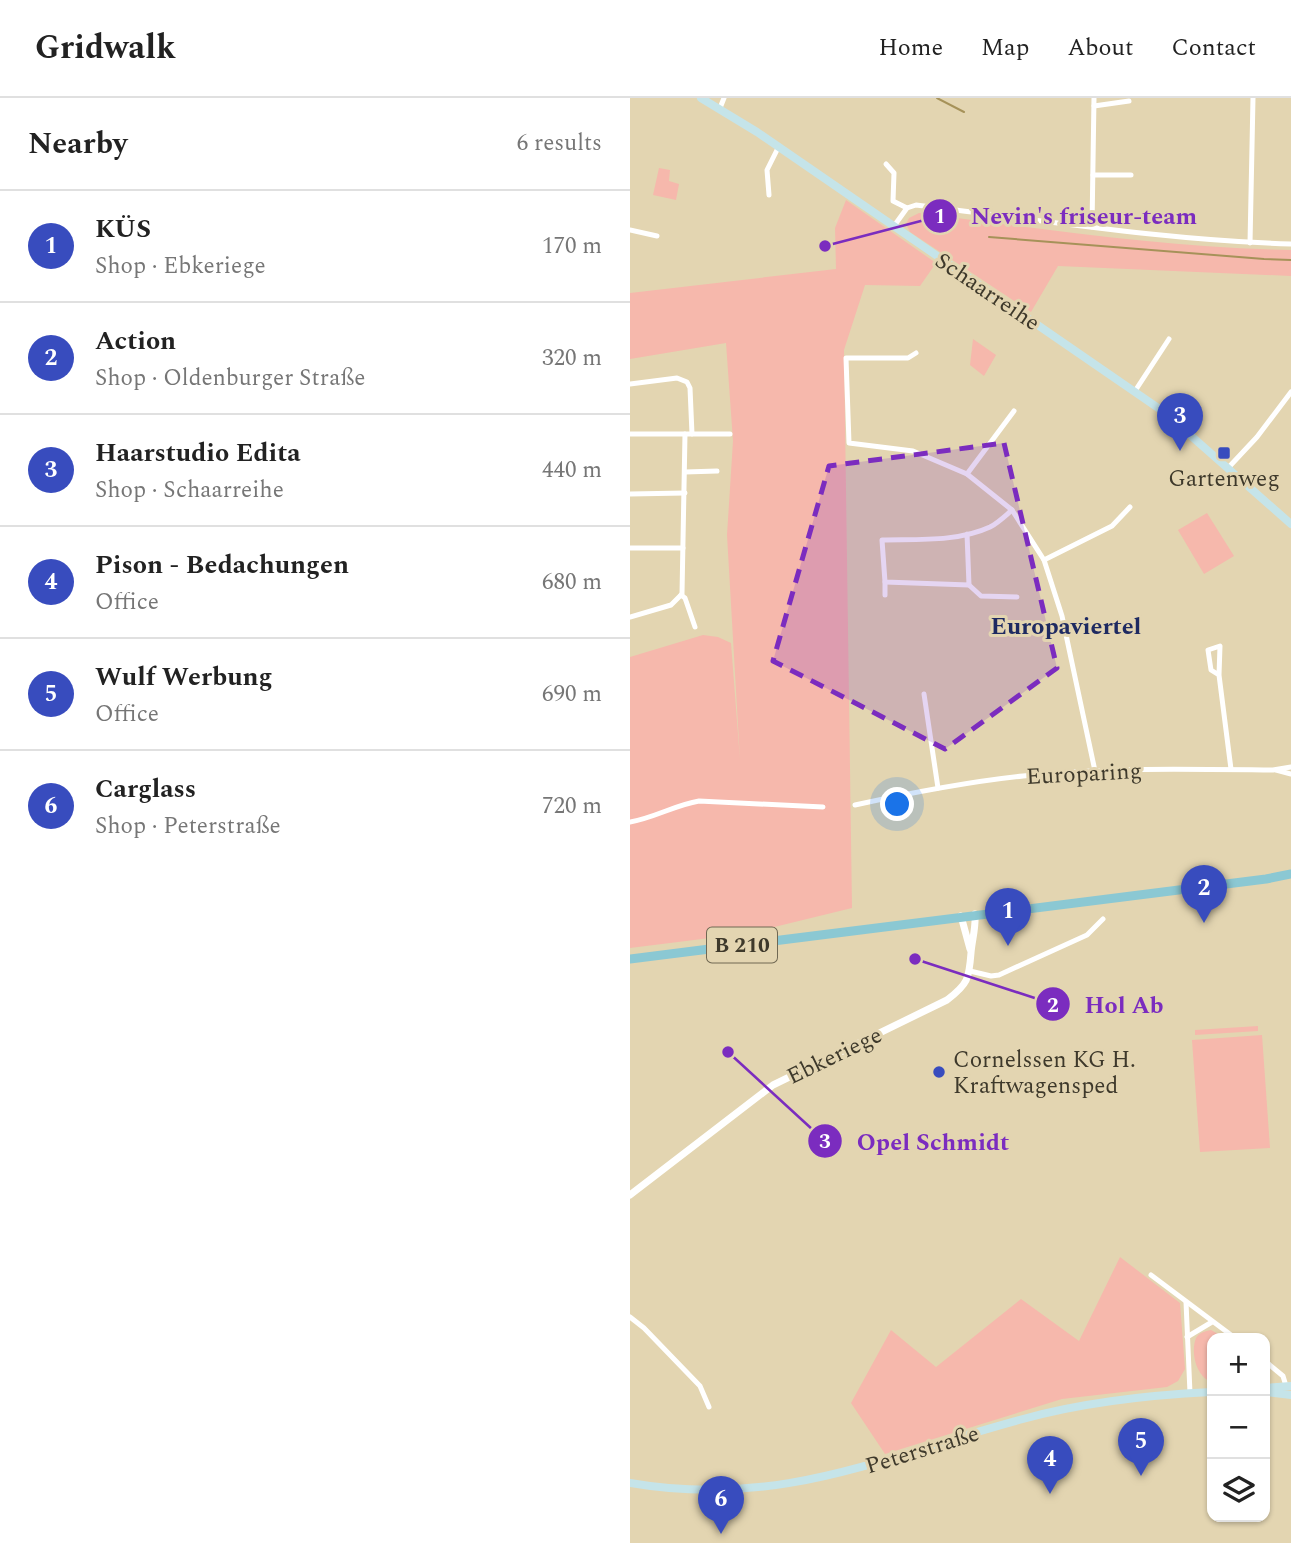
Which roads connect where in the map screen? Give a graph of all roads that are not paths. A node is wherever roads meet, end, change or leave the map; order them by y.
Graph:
1 (701, 98) edge
2 (724, 98) edge
3 (1094, 98) edge
4 (1253, 98) edge
5 (1129, 102) dead end
6 (1094, 106) junction
7 (720, 108) junction
8 (778, 148) junction
9 (886, 164) dead end
10 (1093, 175) junction
11 (1131, 175) dead end
12 (769, 195) dead end
13 (907, 208) junction
14 (894, 226) junction
15 (1093, 227) junction
16 (630, 230) edge
17 (657, 236) dead end
18 (1250, 243) junction
19 (1291, 244) edge
20 (1169, 339) dead end
21 (916, 353) dead end
22 (630, 384) edge
23 (1135, 391) junction
24 (1291, 392) edge
25 (1014, 411) dead end
26 (630, 434) edge
27 (688, 434) junction
28 (730, 434) dead end
29 (1228, 468) junction
30 (717, 471) dead end
31 (685, 472) junction
32 (967, 474) junction
33 (685, 493) junction
34 (630, 494) edge
35 (1130, 507) dead end
36 (1012, 510) junction
37 (1291, 524) edge
38 (967, 534) junction
39 (630, 548) edge
40 (683, 548) junction
41 (1044, 560) junction
42 (885, 582) junction
43 (969, 585) junction
44 (681, 595) junction
45 (885, 595) dead end
46 (1017, 597) dead end
47 (630, 617) edge
48 (695, 627) dead end
49 (1219, 675) junction
50 (924, 694) dead end
51 (1291, 766) edge
52 (1231, 769) junction
53 (1272, 770) junction
54 (1095, 771) junction
55 (1291, 774) edge
56 (938, 788) junction
57 (855, 805) dead end
58 (823, 807) dead end
59 (630, 822) edge
60 (1288, 876) edge
61 (975, 914) junction
62 (961, 916) junction
63 (1103, 919) dead end
64 (971, 953) junction
65 (630, 959) edge
66 (970, 971) junction
67 (630, 1195) edge
68 (1151, 1275) dead end
69 (1186, 1301) junction
70 (630, 1317) edge
71 (1212, 1322) junction
72 (1228, 1333) edge
73 (1187, 1337) junction
74 (1270, 1365) edge
75 (1289, 1389) edge
76 (1270, 1390) edge
77 (1207, 1392) edge
78 (1190, 1393) junction
79 (709, 1407) dead end
80 (630, 1483) edge

1 - 7 main road, Schaarreihe
2 - 7 street
3 - 6 street
4 - 18 street
5 - 6 street
6 - 10 street
7 - 8 main road, Schaarreihe
8 - 12 street
8 - 14 main road, Schaarreihe
9 - 13 street
10 - 11 street
10 - 15 street
13 - 14 street
13 - 15 street
14 - 23 main road, Schaarreihe
15 - 18 street
16 - 17 street
18 - 19 street
20 - 23 street
21 - 32 street
22 - 27 street
23 - 29 main road, Schaarreihe
24 - 29 street
25 - 32 street
26 - 27 street
27 - 28 street
27 - 31 street
29 - 37 main road, Schaarreihe
30 - 31 street
31 - 33 street
32 - 36 street
33 - 34 street
33 - 40 street
35 - 41 street
36 - 38 street
36 - 41 street
38 - 42 street
38 - 43 street
39 - 40 street
40 - 44 street
41 - 54 street
42 - 43 street
42 - 45 street
43 - 46 street
44 - 47 street
44 - 48 street
49 - 49 street
49 - 52 street
50 - 56 street
51 - 53 street, Europaring
52 - 53 street, Europaring
52 - 54 street, Europaring
53 - 55 street, Europaring
54 - 56 street, Europaring
56 - 57 street, Europaring
58 - 59 street
60 - 61 main road, B 210
61 - 62 main road, B 210
61 - 64 street
62 - 64 street
62 - 65 main road, B 210
63 - 66 street
64 - 66 street
66 - 67 street, Ebkeriege
68 - 69 street
69 - 71 street
69 - 73 street
70 - 79 street
71 - 72 street
71 - 73 street
73 - 78 street
74 - 75 street
75 - 76 main road
77 - 78 main road, Peterstraße
78 - 80 main road, Peterstraße

